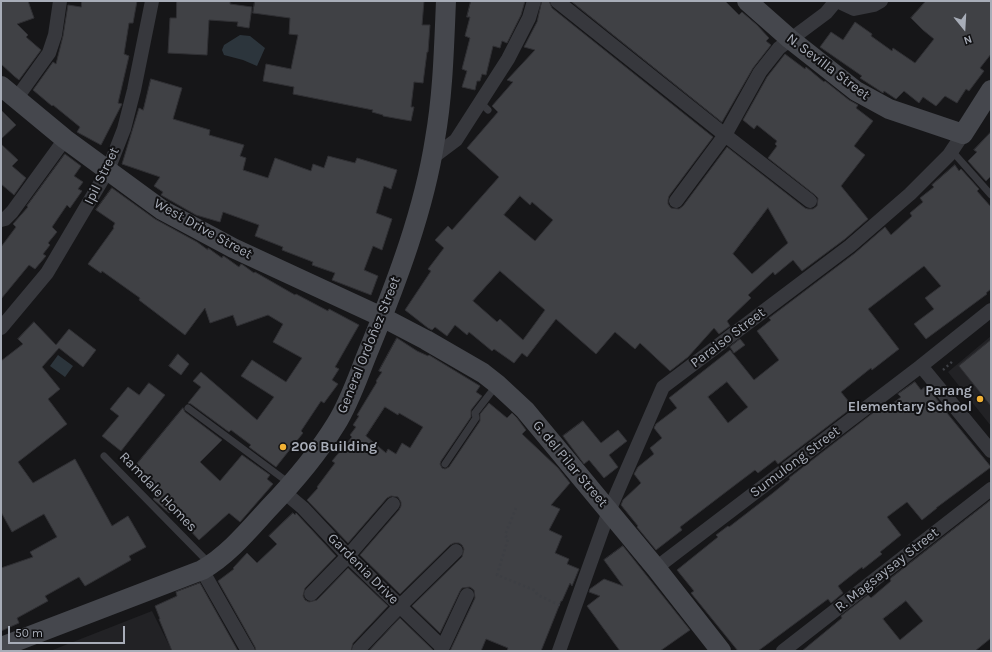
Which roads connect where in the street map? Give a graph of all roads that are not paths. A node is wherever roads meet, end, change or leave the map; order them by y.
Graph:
1 (60, 1) edge
2 (152, 1) edge
3 (446, 1) edge
4 (534, 1) edge
5 (557, 1) edge
6 (747, 1) edge
7 (836, 1) edge
8 (881, 1) edge
9 (790, 39) junction
10 (991, 90) edge
11 (8, 93) edge
12 (963, 134) junction
13 (725, 135) junction
14 (65, 139) junction
15 (952, 151) junction
16 (432, 158) junction
17 (108, 170) junction
18 (991, 195) edge
19 (810, 200) dead end
20 (676, 201) dead end
21 (1, 220) edge
22 (991, 310) edge
23 (382, 317) junction
24 (1, 328) edge
25 (921, 366) junction
26 (497, 384) junction
27 (188, 408) dead end
28 (991, 451) edge
29 (104, 456) dead end
30 (445, 464) dead end
31 (288, 488) junction
32 (991, 489) edge
33 (393, 504) dead end
34 (609, 512) junction
35 (456, 551) dead end
36 (348, 556) junction
37 (206, 567) junction
38 (656, 568) junction
39 (311, 594) dead end
40 (467, 595) dead end
41 (400, 606) junction
42 (1, 647) edge
43 (359, 649) dead end
44 (442, 649) edge
45 (248, 651) edge
46 (559, 651) edge
47 (721, 651) edge
48 (783, 651) edge

1 - 11 street
2 - 17 street, Ipil Street
3 - 16 street, General Ordoñez Street
4 - 16 street
5 - 13 street
6 - 9 street, N. Sevilla Street
7 - 8 street
7 - 9 street
9 - 12 street, N. Sevilla Street
9 - 13 street
10 - 12 street, Paraiso Street
11 - 14 street, West Drive Street
12 - 15 street, Paraiso Street
13 - 19 street
13 - 20 street
14 - 17 street, West Drive Street
14 - 21 street
15 - 18 lane
15 - 34 street, Paraiso Street
16 - 23 street, General Ordoñez Street
17 - 23 street, West Drive Street
17 - 24 street, Ipil Street
22 - 25 street, Sumulong Street
23 - 26 street, G. del Pilar Street
23 - 31 street, General Ordoñez Street
25 - 28 street
25 - 38 street, Sumulong Street
26 - 30 lane
26 - 34 street, G. del Pilar Street
27 - 31 lane
29 - 37 lane, Ramdale Homes
31 - 36 street, Gardenia Drive
31 - 37 street, General Ordoñez Street
32 - 48 street, R. Magsaysay Street
33 - 36 street
34 - 38 street, G. del Pilar Street
34 - 46 street, Paraiso Street
35 - 41 street
36 - 39 street
36 - 41 street, Gardenia Drive
37 - 42 street, General Ordoñez Street
37 - 45 street
38 - 47 street, G. del Pilar Street
40 - 44 street
41 - 43 street
41 - 44 street, Gardenia Drive

